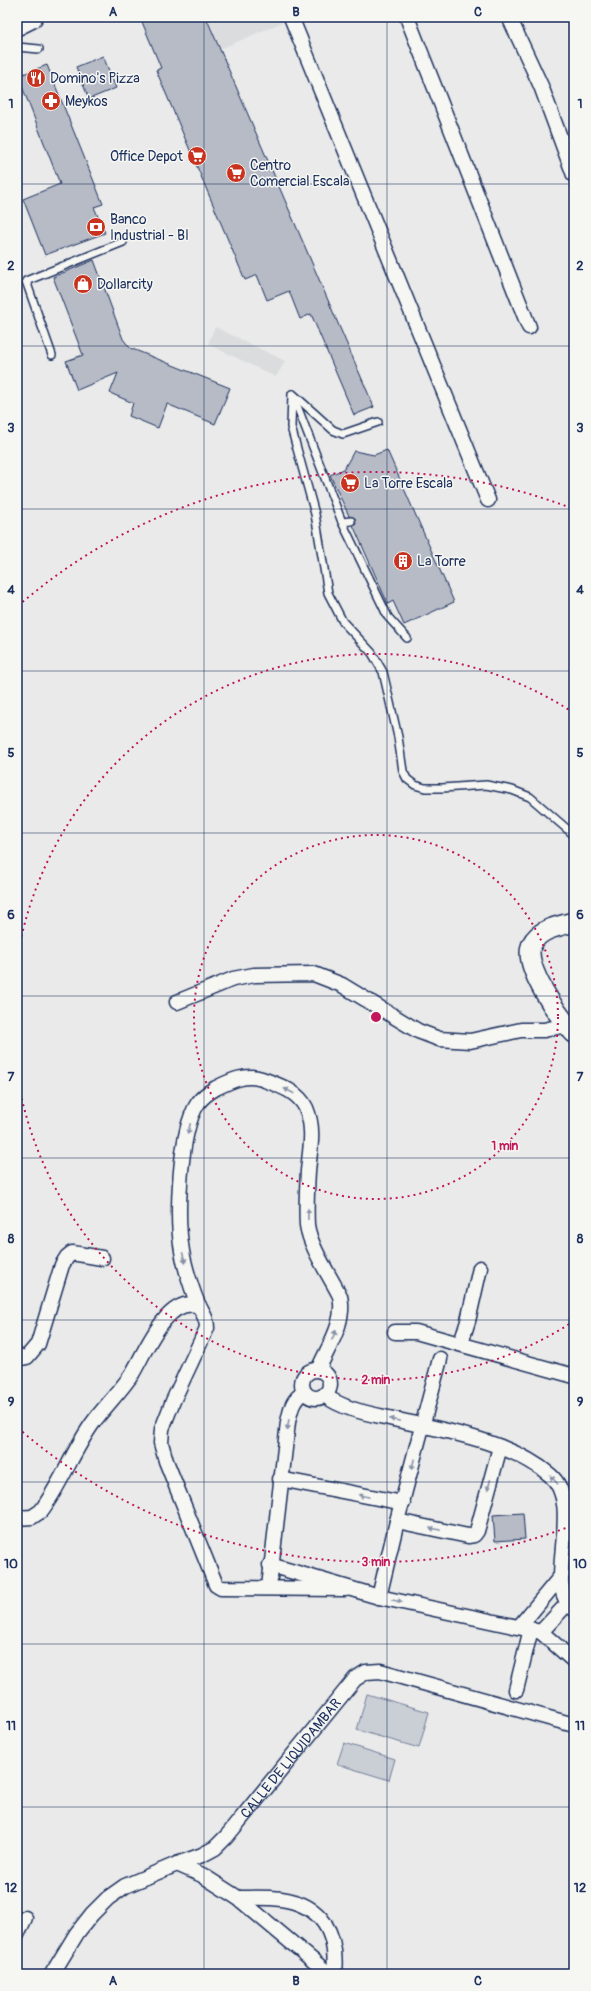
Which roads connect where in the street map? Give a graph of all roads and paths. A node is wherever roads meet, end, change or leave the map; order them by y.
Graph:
1 (31, 17) edge
2 (291, 17) edge
3 (407, 17) edge
4 (509, 17) edge
5 (17, 24) edge
6 (17, 47) edge
7 (39, 49) dead end
8 (574, 175) edge
9 (123, 242) dead end
10 (529, 327) dead end
11 (52, 356) dead end
12 (292, 394) junction
13 (378, 422) dead end
14 (488, 500) dead end
15 (351, 521) dead end
16 (342, 522) junction
17 (407, 638) dead end
18 (574, 835) edge
19 (567, 924) edge
20 (177, 1002) dead end
21 (570, 1029) edge
22 (102, 1258) dead end
23 (480, 1268) dead end
24 (199, 1306) junction
25 (395, 1332) dead end
26 (461, 1343) junction
27 (440, 1359) dead end
28 (19, 1360) edge
29 (318, 1370) junction
30 (574, 1376) edge
31 (304, 1392) junction
32 (324, 1395) junction
33 (422, 1426) junction
34 (500, 1447) junction
35 (280, 1479) junction
36 (403, 1503) junction
37 (17, 1518) edge
38 (397, 1521) junction
39 (270, 1565) junction
40 (562, 1576) junction
41 (269, 1587) junction
42 (346, 1589) junction
43 (380, 1597) junction
44 (570, 1607) edge
45 (530, 1630) junction
46 (574, 1661) edge
47 (516, 1690) dead end
48 (574, 1725) edge
49 (177, 1864) junction
50 (238, 1898) junction
51 (25, 1918) dead end
52 (17, 1935) edge
53 (52, 1974) edge
54 (329, 1974) edge
55 (334, 1974) edge

1 - 5 highway
2 - 14 street
3 - 10 street
4 - 8 street
6 - 7 lane
9 - 11 lane
12 - 13 lane
12 - 16 lane
12 - 18 lane
15 - 16 lane
16 - 17 lane
19 - 21 street
20 - 21 street
22 - 28 street
23 - 26 street
29 -> 24 street
24 - 37 street
24 - 41 street
25 - 26 street
26 - 30 street
27 - 33 street
29 - 31 street
29 - 32 street
31 - 32 street
31 -> 35 street
33 -> 32 street
33 - 34 street
33 -> 36 street
34 -> 38 street
40 -> 34 street
36 -> 35 street
35 - 39 street
36 - 38 street
38 - 43 street
39 - 41 street
39 - 42 street
40 - 44 street
40 - 45 street
41 - 42 street
42 - 43 street
43 -> 45 street
44 - 45 street
45 - 46 street
45 - 47 street
48 - 49 street, CALLE DE LIQUIDAMBAR
49 - 50 street
49 - 53 street, CALLE DE LIQUIDAMBAR
50 - 54 street
50 - 55 street
51 - 52 street

